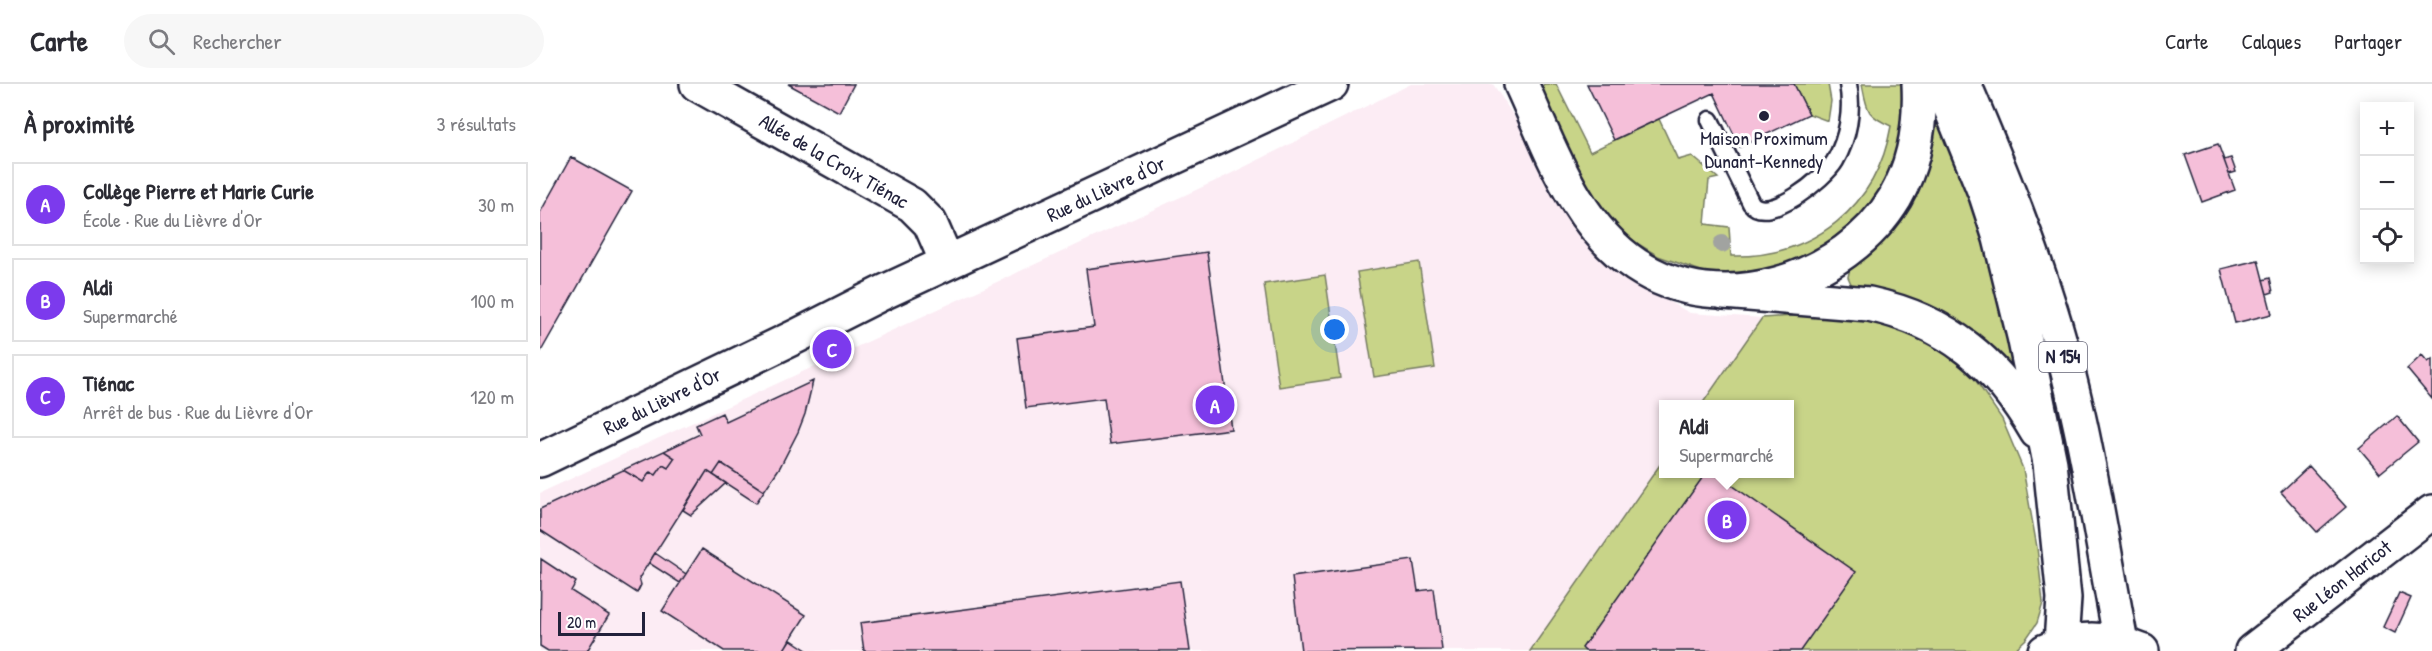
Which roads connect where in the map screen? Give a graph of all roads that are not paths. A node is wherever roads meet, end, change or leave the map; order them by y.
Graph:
1 (697, 84) edge
2 (1331, 84) edge
3 (1521, 84) edge
4 (1848, 84) edge
5 (1919, 84) edge
6 (1941, 84) edge
7 (1964, 84) edge
8 (1710, 120) dead end
9 (947, 262) junction
10 (1724, 292) junction
11 (880, 294) junction
12 (540, 435) edge
13 (540, 460) edge
14 (2050, 463) junction
15 (2432, 512) edge
16 (2132, 646) edge
17 (2053, 647) edge
18 (2252, 651) edge

1 - 9 street, Allée de la Croix Tiénac
2 - 9 street, Rue du Lièvre d'Or
3 - 10 street
4 - 8 lane
5 - 10 street
6 - 14 street, N 154
7 - 16 street, N 154
9 - 11 street, Rue du Lièvre d'Or
10 - 14 street
11 - 12 street, Rue du Lièvre d'Or
11 - 13 street, Rue du Lièvre d'Or
14 - 17 street, N 154
15 - 18 street, Rue Léon Haricot
16 - 17 street

